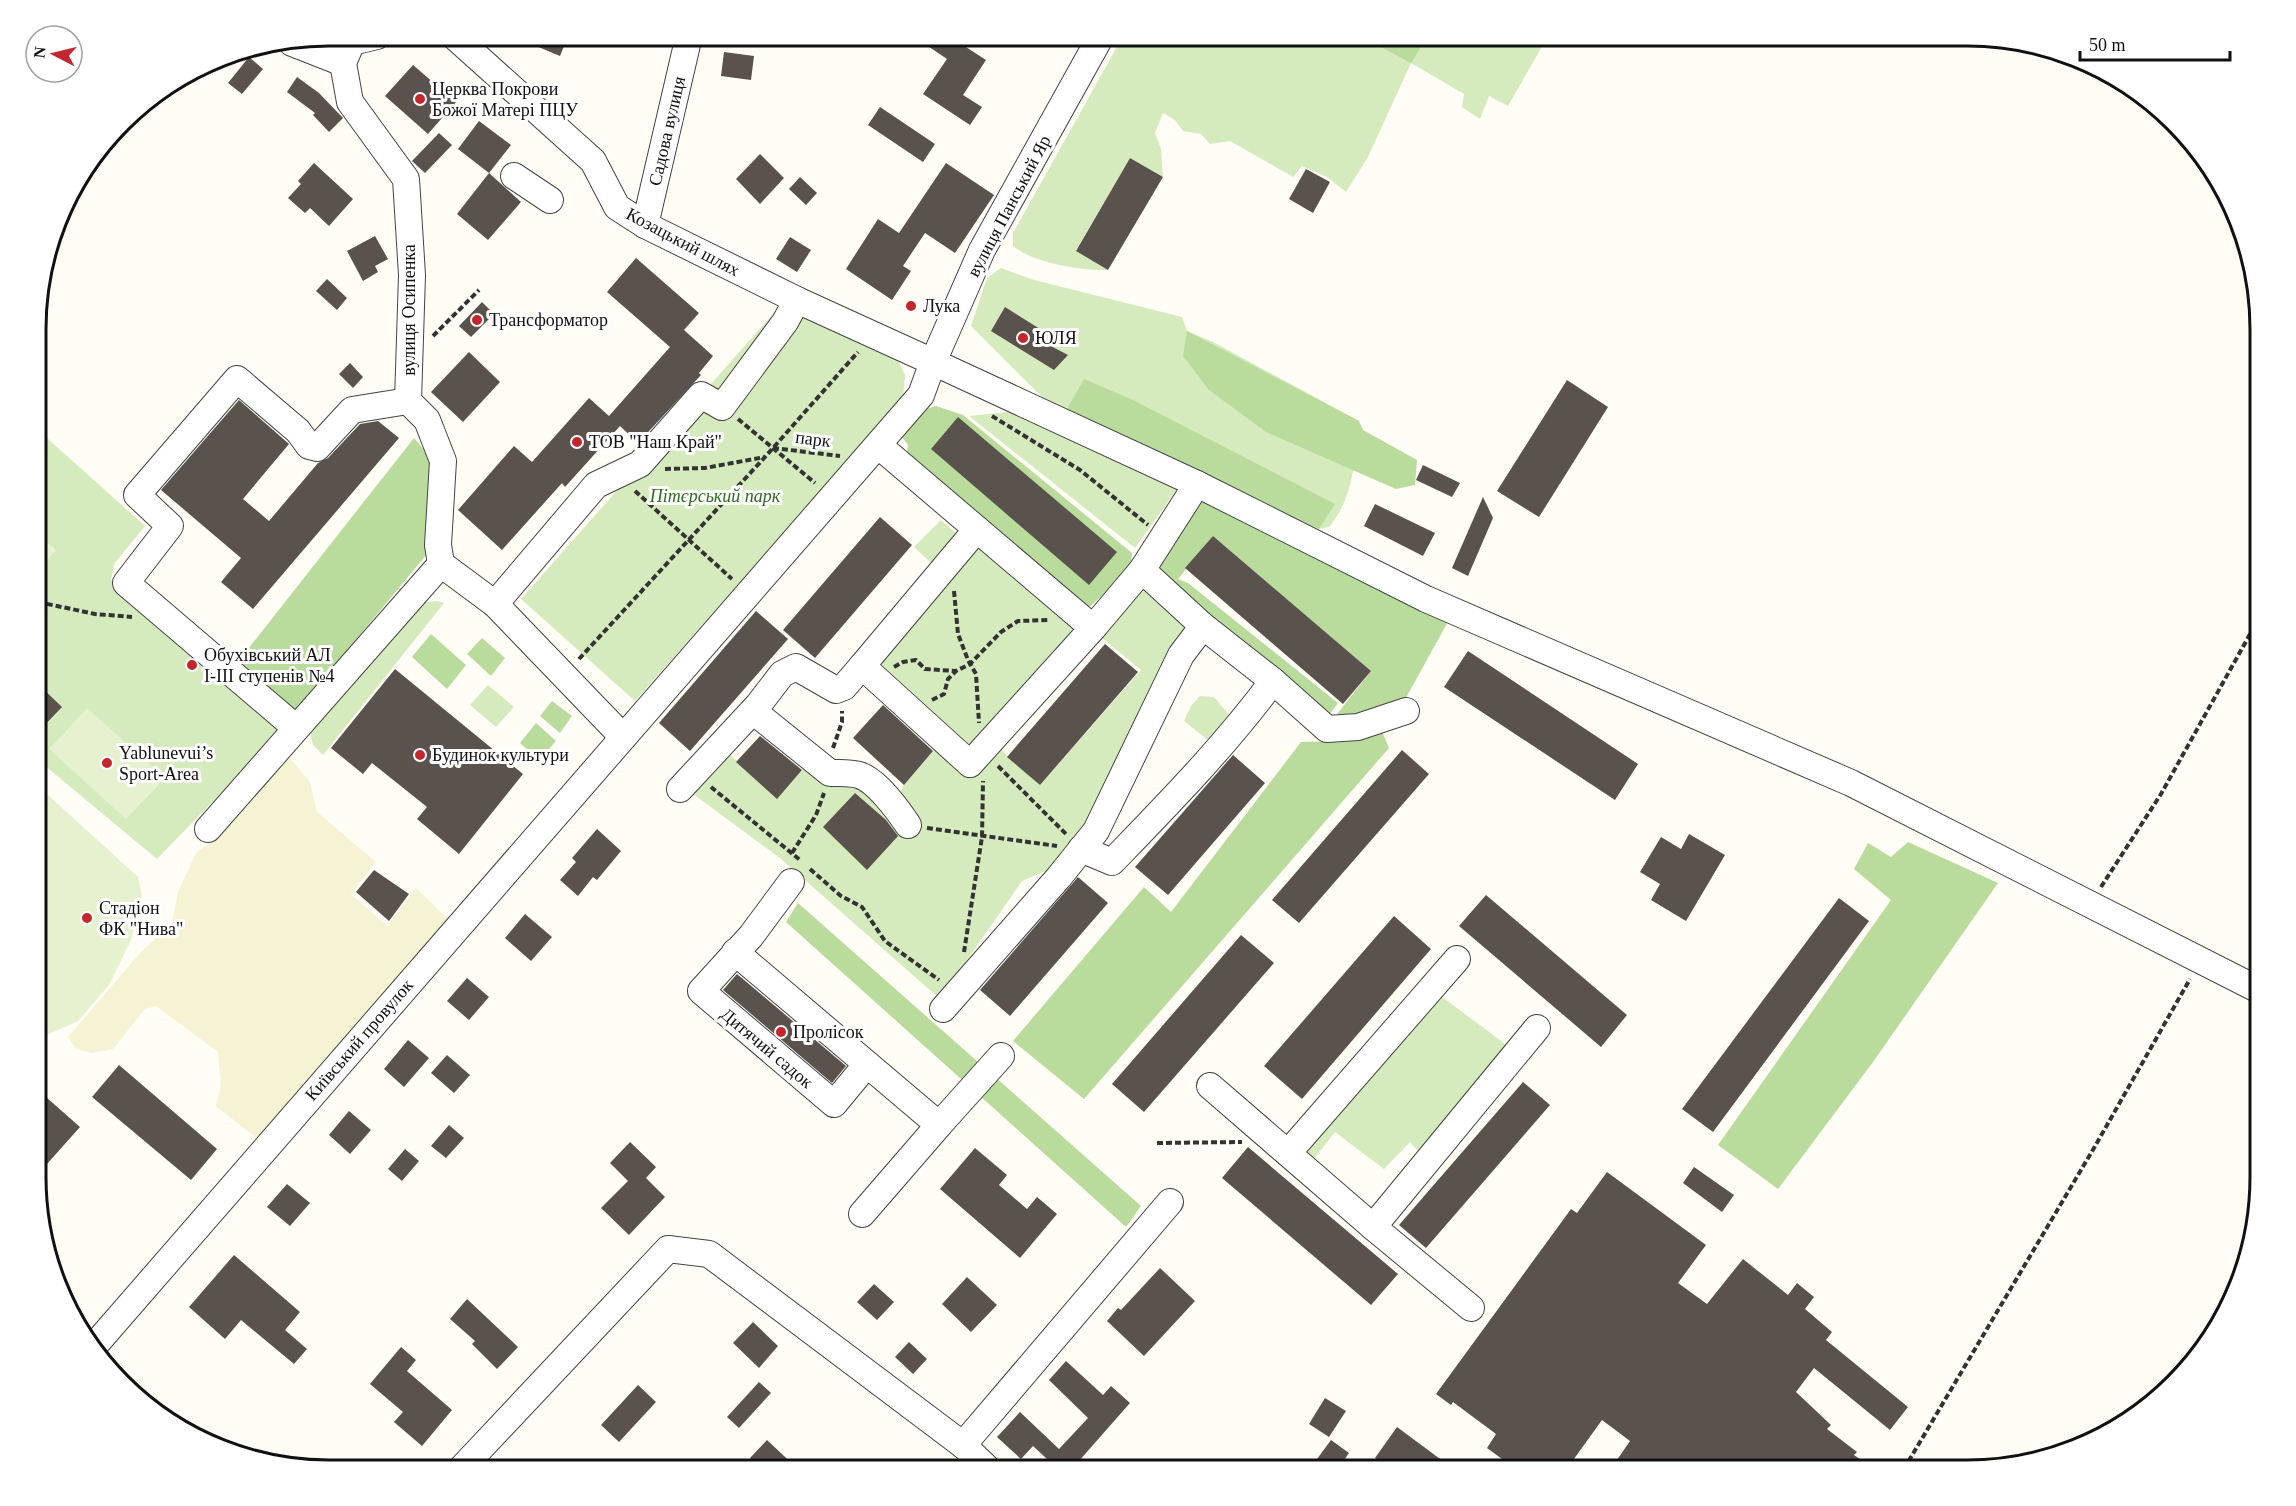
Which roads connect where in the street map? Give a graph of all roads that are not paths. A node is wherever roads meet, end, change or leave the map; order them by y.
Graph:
1 (356, 46) edge
2 (465, 46) edge
3 (686, 46) edge
4 (1095, 46) edge
5 (514, 176) dead end
6 (550, 200) dead end
7 (645, 225) junction
8 (797, 300) junction
9 (933, 362) junction
10 (408, 401) junction
11 (878, 445) junction
12 (1197, 484) junction
13 (977, 529) junction
14 (441, 564) junction
15 (1142, 570) junction
16 (747, 594) joint
17 (495, 604) junction
18 (1084, 620) junction
19 (1203, 626) junction
20 (862, 666) junction
21 (1273, 681) junction
22 (753, 711) junction
23 (1406, 711) dead end
24 (296, 728) junction
25 (623, 737) junction
26 (688, 781) road end
27 (908, 825) road end
28 (208, 830) dead end
29 (1081, 849) junction
30 (791, 882) dead end
31 (735, 952) junction
32 (1457, 958) dead end
33 (2250, 985) edge
34 (950, 1001) road end
35 (1537, 1028) dead end
36 (1001, 1056) dead end
37 (867, 1064) junction
38 (1210, 1086) dead end
39 (939, 1125) junction
40 (1288, 1154) junction
41 (1170, 1202) dead end
42 (862, 1214) dead end
43 (1373, 1227) junction
44 (1471, 1308) dead end
45 (99, 1341) edge
46 (963, 1445) junction
47 (469, 1460) edge
48 (979, 1460) edge

1 - 10 street, вулиця Осипенка
2 - 7 street, Козацький шлях
3 - 7 street, Садова вулиця
4 - 9 street, вулиця Панський Яр
5 - 6 street
7 - 8 street, Козацький шлях
8 - 9 street, Козацький шлях
8 - 17 street
9 - 11 street, вулиця Панський Яр
9 - 12 street
10 - 14 street, вулиця Осипенка
10 - 24 street
11 - 13 street
11 - 16 street, вулиця Панський Яр
12 - 15 street
12 - 33 street
13 - 18 street
13 - 20 street
14 - 17 street
14 - 24 street
15 - 18 street
15 - 19 street
16 - 25 street, Київський провулок
17 - 25 street
18 - 20 street
19 - 21 street
19 - 29 street
20 - 22 street
21 - 23 street
21 - 29 street
22 - 26 street
22 - 27 street
24 - 28 street
25 - 45 street, Київський провулок
29 - 34 street
30 - 31 street, Дитячий садок
31 - 37 street
31 - 37 street, Дитячий садок
32 - 40 street
35 - 43 street
36 - 39 street
37 - 39 street
38 - 40 street
39 - 42 street
40 - 43 street
41 - 46 street
43 - 44 street
46 - 47 street
46 - 48 street

